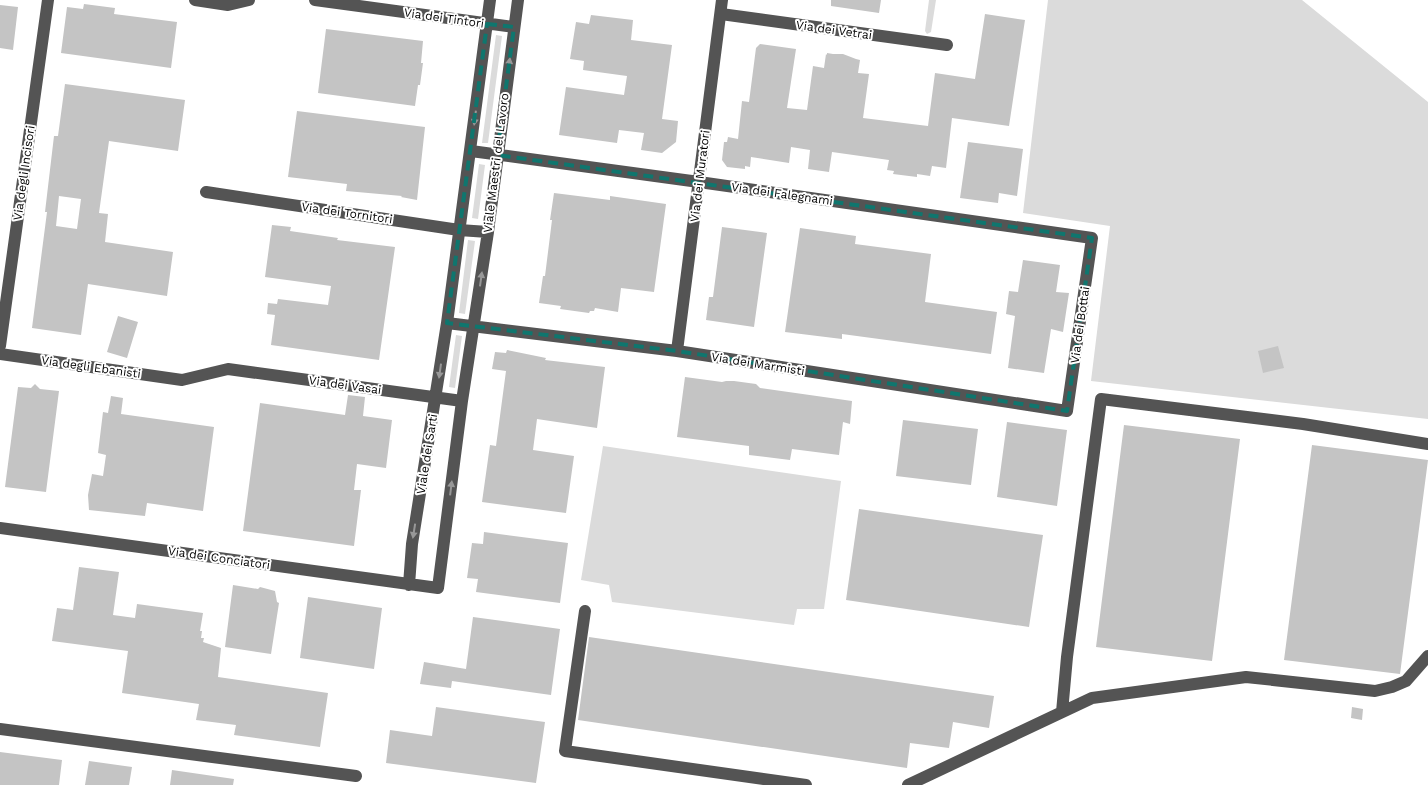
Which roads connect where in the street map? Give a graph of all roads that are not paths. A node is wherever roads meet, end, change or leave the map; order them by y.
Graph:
1 (48, 0) edge
2 (195, 0) edge
3 (249, 0) edge
4 (314, 0) edge
5 (490, 0) edge
6 (518, 0) edge
7 (722, 0) edge
8 (721, 14) junction
9 (487, 24) junction
10 (514, 28) junction
11 (947, 45) dead end
12 (471, 151) junction
13 (497, 155) junction
14 (699, 182) junction
15 (206, 192) dead end
16 (459, 230) junction
17 (488, 232) junction
18 (1092, 238) joint
19 (447, 323) junction
20 (474, 327) junction
21 (0, 346) edge
22 (677, 351) junction
23 (0, 354) edge
24 (228, 369) joint
25 (436, 397) junction
26 (462, 401) junction
27 (1067, 411) joint
28 (1428, 444) edge
29 (0, 528) edge
30 (409, 585) junction
31 (585, 610) dead end
32 (1428, 656) edge
33 (1062, 712) junction
34 (0, 729) edge
35 (356, 776) dead end
36 (806, 785) edge
37 (908, 785) edge

1 - 21 street, Via degli Incisori
2 - 3 street
4 - 9 street, Via dei Tintori
5 - 9 street
6 - 10 street, Viale Maestri del Lavoro
7 - 8 street, Via dei Muratori
8 - 11 street, Via dei Vetrai
8 - 14 street, Via dei Muratori
9 - 10 street, Via dei Tintori
9 -> 12 street
13 -> 10 street, Viale Maestri del Lavoro
12 - 13 street, Via dei Falegnami
12 - 16 street
13 - 14 street, Via dei Falegnami
13 - 17 street, Viale Maestri del Lavoro
14 - 18 street, Via dei Falegnami
14 - 22 street, Via dei Muratori
15 - 16 street, Via dei Tornitori
16 - 17 street, Via dei Tornitori
16 - 19 street
20 -> 17 street, Viale Maestri del Lavoro
18 - 27 street, Via dei Bottai
19 - 20 street, Via dei Marmisti
19 -> 25 street, Viale dei Sarti
20 - 22 street, Via dei Marmisti
20 - 26 street
22 - 27 street, Via dei Marmisti
23 - 24 street, Via degli Ebanisti
24 - 25 street, Via dei Vasai
25 - 26 street, Via dei Vasai
25 -> 30 street, Viale dei Sarti
30 -> 26 street, Via dei Conciatori
28 - 33 street
29 - 30 street, Via dei Conciatori
31 - 36 street
32 - 33 street
33 - 37 street
34 - 35 street

